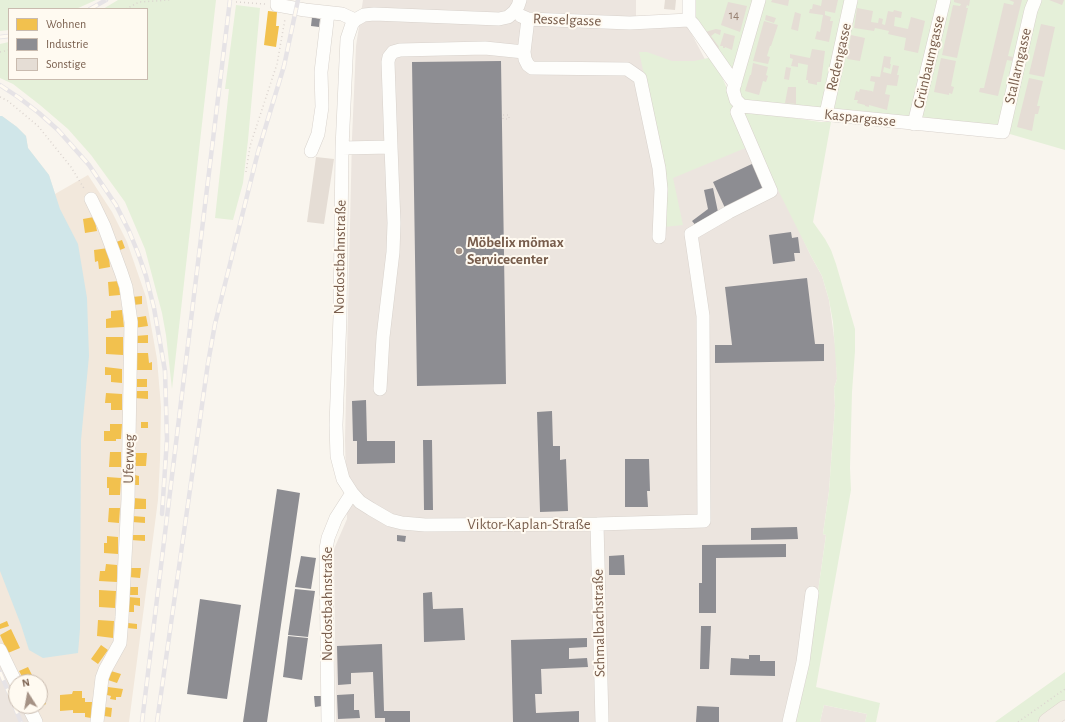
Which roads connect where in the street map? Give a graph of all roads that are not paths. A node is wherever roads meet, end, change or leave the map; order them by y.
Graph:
1 (520, 0) edge
2 (689, 0) edge
3 (759, 0) edge
4 (852, 0) edge
5 (944, 0) edge
6 (1035, 0) edge
7 (280, 4) edge
8 (514, 12) junction
9 (328, 13) junction
10 (528, 19) junction
11 (355, 20) junction
12 (688, 20) junction
13 (524, 52) junction
14 (735, 84) junction
15 (742, 106) junction
16 (826, 114) junction
17 (914, 124) junction
18 (1002, 132) joint
19 (391, 147) junction
20 (342, 148) junction
21 (311, 151) dead end
22 (91, 199) road end
23 (659, 237) dead end
24 (380, 389) dead end
25 (356, 497) junction
26 (597, 524) junction
27 (812, 593) dead end
28 (0, 650) edge
29 (12, 674) edge
30 (1065, 709) edge
31 (97, 722) edge
32 (328, 722) edge
33 (602, 722) edge
34 (789, 722) edge
35 (1047, 722) edge

1 - 8 street
2 - 12 street
3 - 14 street
4 - 16 street, Redengasse
5 - 17 street, Grünbaumgasse
6 - 18 street, Stallarngasse
7 - 9 street
8 - 10 street, Resselgasse
8 - 11 street, Resselgasse
9 - 11 street
9 - 21 street
10 - 12 street, Resselgasse
10 - 13 street
11 - 20 street, Nordostbahnstraße
12 - 14 street
13 - 19 street
13 - 23 street
14 - 15 street
15 - 16 street, Kaspargasse
15 - 26 street, Viktor-Kaplan-Straße
16 - 17 street, Kaspargasse
17 - 18 street, Kaspargasse
19 - 20 street
19 - 24 street
20 - 25 street, Nordostbahnstraße
22 - 31 street, Uferweg
25 - 26 street, Viktor-Kaplan-Straße
25 - 32 street, Nordostbahnstraße
26 - 33 street, Schmalbachstraße
27 - 34 street
28 - 29 street
30 - 35 main road

